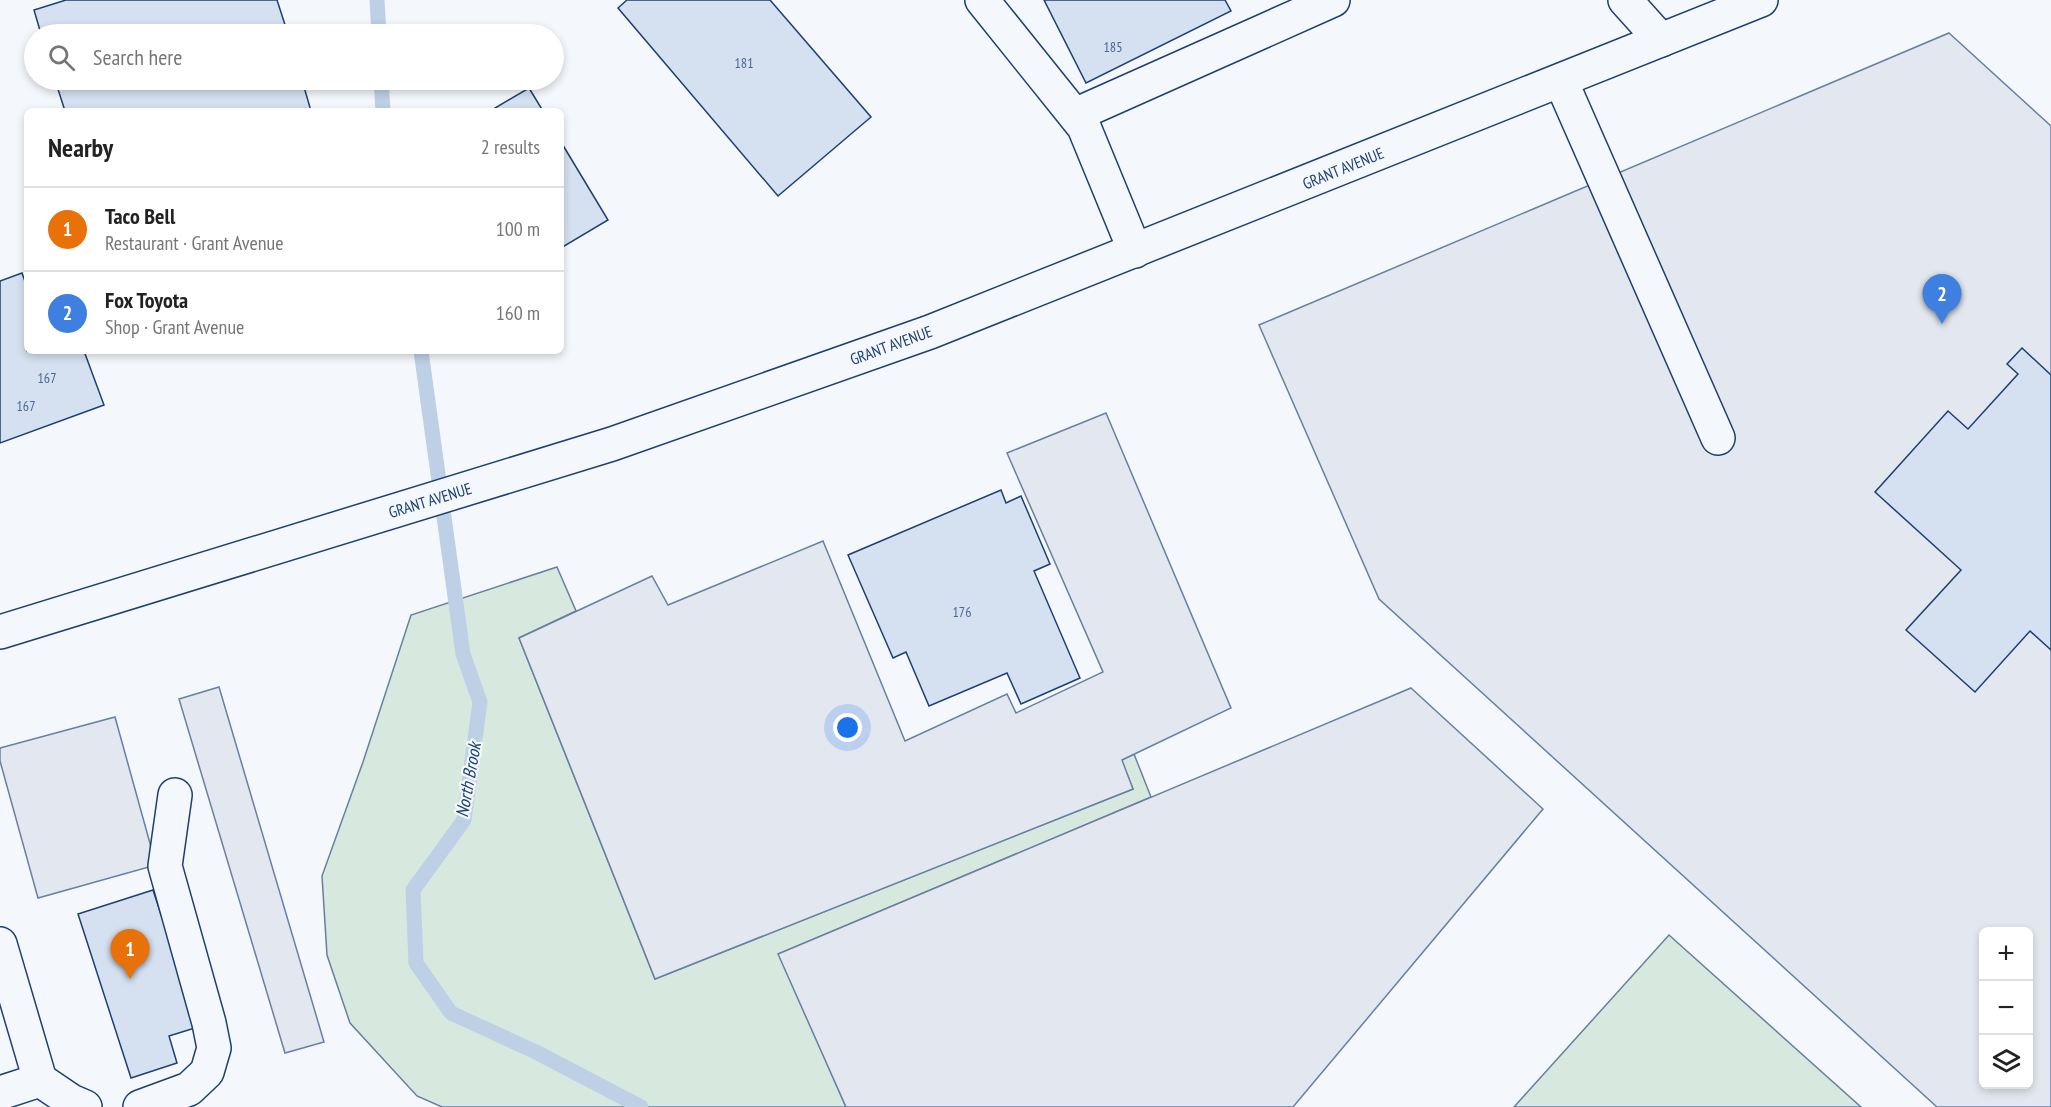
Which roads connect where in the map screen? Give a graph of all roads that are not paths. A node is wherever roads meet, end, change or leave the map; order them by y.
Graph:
1 (982, 0) edge
2 (1333, 0) edge
3 (1625, 0) edge
4 (1761, 0) edge
5 (1661, 40) junction
6 (1561, 81) junction
7 (1075, 115) junction
8 (1135, 251) junction
9 (1718, 438) dead end
10 (0, 632) edge
11 (175, 795) dead end
12 (0, 944) edge
13 (40, 1080) junction
14 (0, 1093) edge
15 (85, 1107) edge
16 (140, 1107) edge

1 - 7 main road
2 - 7 main road
3 - 5 main road
4 - 5 main road, GRANT AVENUE
5 - 6 main road, GRANT AVENUE
6 - 8 main road, GRANT AVENUE
6 - 9 main road
7 - 8 main road
8 - 10 main road, GRANT AVENUE
11 - 16 main road
12 - 13 main road
13 - 14 main road
13 - 15 main road

